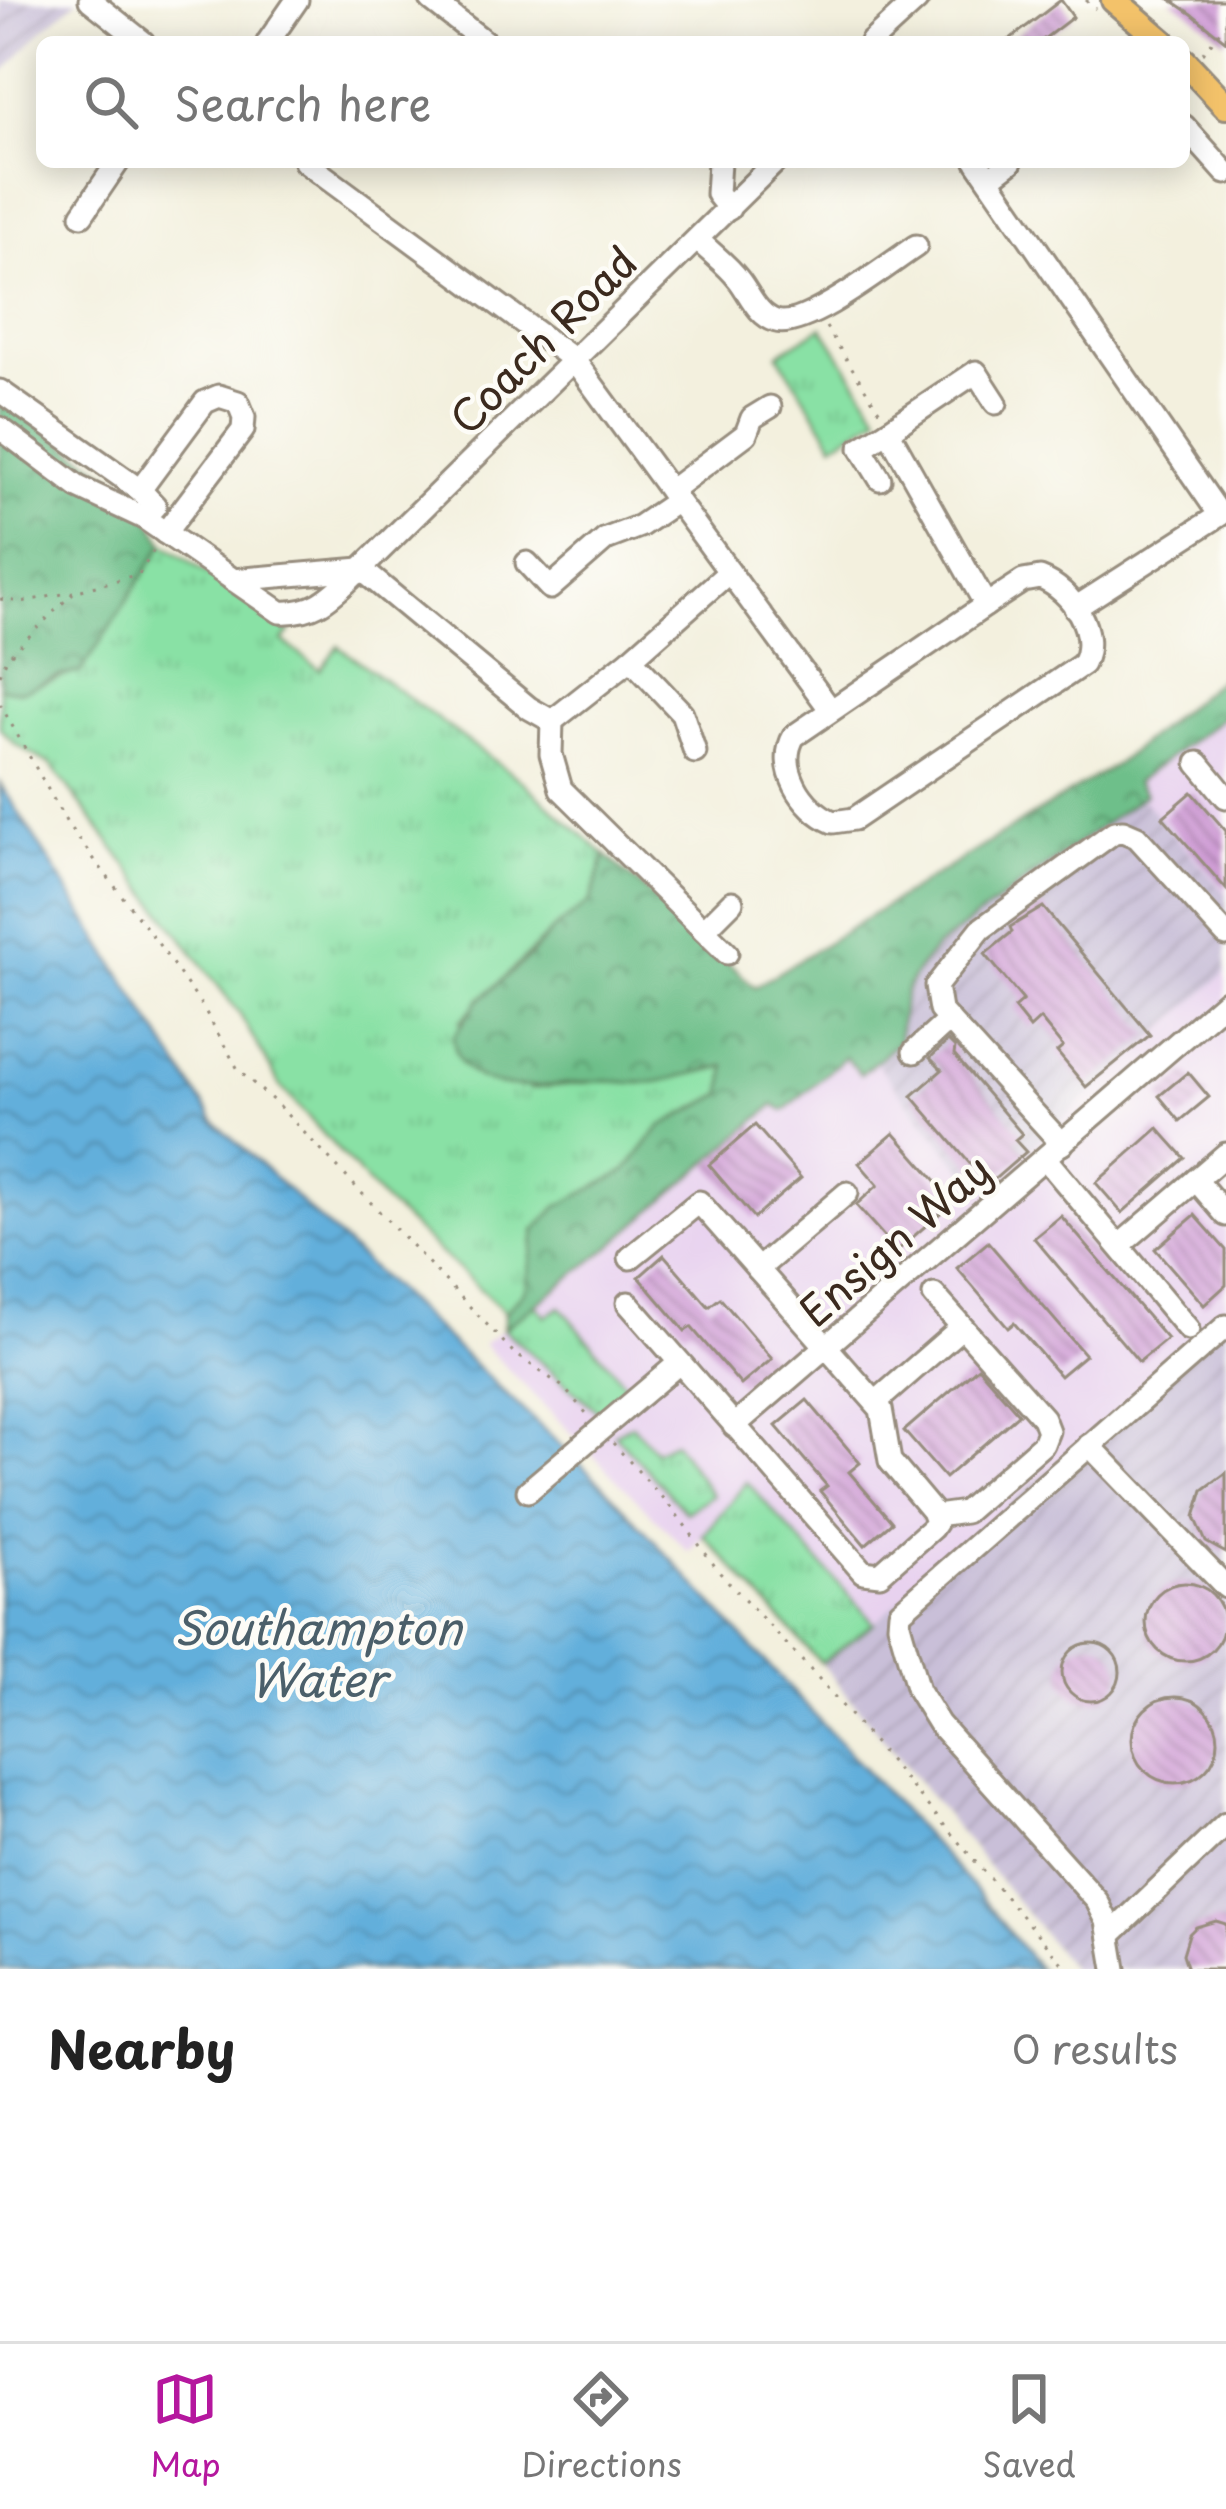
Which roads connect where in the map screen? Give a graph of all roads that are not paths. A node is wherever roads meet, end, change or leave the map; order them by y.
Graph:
1 (90, 0) edge
2 (296, 0) edge
3 (431, 0) edge
4 (916, 0) edge
5 (1114, 0) edge
6 (135, 36) edge
7 (272, 36) edge
8 (477, 36) edge
9 (879, 36) edge
10 (1155, 36) edge
11 (1190, 67) edge
12 (1226, 106) edge
13 (1190, 133) edge
14 (114, 168) edge
15 (313, 168) edge
16 (719, 168) edge
17 (769, 168) edge
18 (983, 170) edge
19 (1226, 173) edge
20 (729, 209) junction
21 (82, 215) dead end
22 (698, 241) junction
23 (916, 246) dead end
24 (574, 360) junction
25 (0, 391) edge
26 (996, 403) dead end
27 (770, 407) dead end
28 (0, 428) edge
29 (890, 430) junction
30 (880, 479) dead end
31 (140, 490) junction
32 (674, 496) junction
33 (1223, 513) edge
34 (144, 518) junction
35 (165, 533) junction
36 (526, 563) dead end
37 (361, 569) junction
38 (729, 572) junction
39 (233, 580) junction
40 (986, 605) junction
41 (1075, 608) junction
42 (631, 658) junction
43 (830, 709) junction
44 (552, 721) junction
45 (695, 752) dead end
46 (1198, 763) dead end
47 (1226, 797) edge
48 (732, 902) dead end
49 (704, 930) junction
50 (1226, 935) edge
51 (728, 953) dead end
52 (1226, 1000) edge
53 (950, 1020) junction
54 (914, 1052) dead end
55 (1054, 1151) junction
56 (1226, 1154) edge
57 (1196, 1180) junction
58 (847, 1193) dead end
59 (1226, 1215) edge
60 (1120, 1245) junction
61 (630, 1258) dead end
62 (758, 1269) junction
63 (934, 1295) dead end
64 (628, 1303) dead end
65 (1226, 1326) edge
66 (962, 1327) junction
67 (1188, 1329) dead end
68 (829, 1348) junction
69 (680, 1363) junction
70 (876, 1402) junction
71 (734, 1426) junction
72 (1089, 1445) junction
73 (527, 1491) dead end
74 (936, 1516) junction
75 (1226, 1588) edge
76 (1226, 1824) edge
77 (1110, 1936) junction
78 (1115, 1969) edge

1 - 6 street
2 - 7 street
3 - 8 street
4 - 9 street
5 - 10 main road
11 - 12 main road
13 - 19 street
14 - 21 street
15 - 24 street
16 - 20 street
17 - 20 street, Coach Road
18 - 33 street
20 - 22 street, Coach Road
22 - 23 street
22 - 24 street, Coach Road
24 - 32 street
24 - 37 street, Coach Road
25 - 31 street
26 - 29 street
27 - 32 street
28 - 34 street
29 - 30 street
29 - 40 street
31 - 34 street
31 - 35 street
32 - 36 street
32 - 38 street
33 - 41 street
34 - 35 street
35 - 39 street
37 - 39 street
37 - 39 street, Coach Road
37 - 44 street
38 - 42 street
38 - 43 street
40 - 41 street
40 - 43 street
41 - 43 street
42 - 44 street
42 - 45 street
44 - 49 street
46 - 47 street
48 - 49 street
49 - 51 street
50 - 53 street
52 - 55 street, Ensign Way
53 - 54 street
53 - 55 street
55 - 60 street
55 - 68 street, Ensign Way
56 - 57 street
57 - 59 street
57 - 60 street
58 - 62 street
60 - 67 street
61 - 62 street
62 - 68 street
63 - 66 street
64 - 69 street
65 - 72 street
66 - 70 street
66 - 74 street
68 - 70 street
68 - 71 street, Ensign Way
69 - 71 street
69 - 73 street
70 - 74 street
71 - 74 street
72 - 75 street
72 - 77 street
76 - 77 street
77 - 78 street

